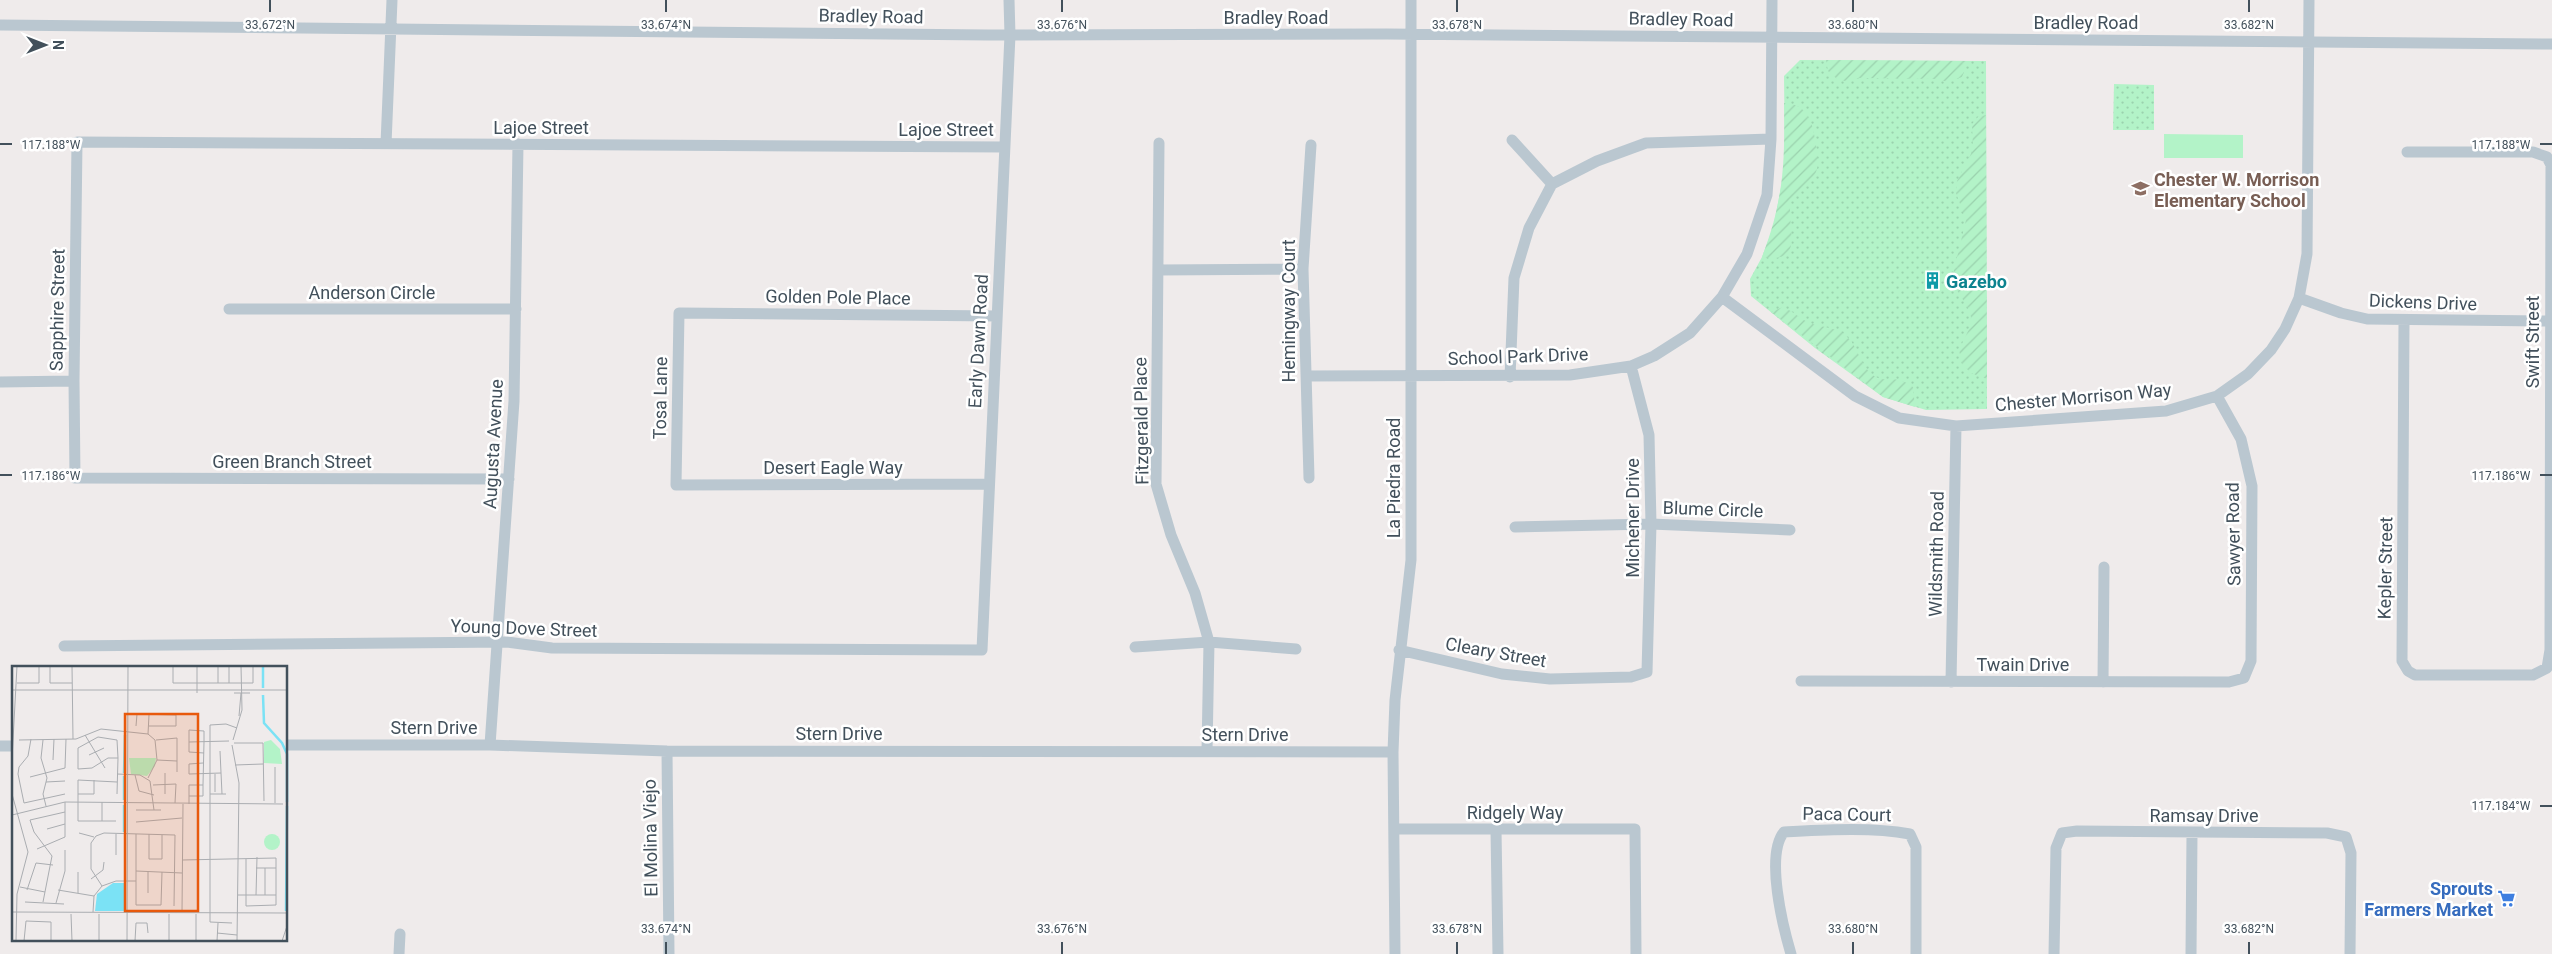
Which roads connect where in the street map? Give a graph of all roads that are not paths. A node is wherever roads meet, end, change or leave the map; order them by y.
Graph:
1 (392, 0) edge
2 (1009, 0) edge
3 (1411, 0) edge
4 (1772, 0) edge
5 (2309, 0) edge
6 (0, 25) edge
7 (392, 29) junction
8 (1410, 34) junction
9 (1010, 35) junction
10 (1772, 38) junction
11 (2308, 41) junction
12 (2552, 44) edge
13 (1771, 139) junction
14 (1512, 140) dead end
15 (76, 142) joint
16 (1159, 143) dead end
17 (386, 144) junction
18 (518, 144) junction
19 (1311, 145) dead end
20 (1005, 147) junction
21 (2407, 152) dead end
22 (1552, 184) junction
23 (1303, 268) junction
24 (1158, 270) junction
25 (1722, 297) junction
26 (2298, 298) junction
27 (228, 309) dead end
28 (516, 309) junction
29 (679, 313) joint
30 (997, 316) junction
31 (2404, 321) junction
32 (2549, 321) junction
33 (1631, 366) junction
34 (1410, 375) junction
35 (1306, 376) junction
36 (1510, 377) junction
37 (74, 381) junction
38 (0, 382) edge
39 (2217, 396) junction
40 (1956, 426) junction
41 (75, 478) joint
42 (1309, 478) dead end
43 (509, 479) junction
44 (989, 484) junction
45 (676, 485) joint
46 (1651, 524) junction
47 (1515, 527) dead end
48 (1790, 530) dead end
49 (2104, 567) dead end
50 (498, 642) junction
51 (1209, 642) junction
52 (64, 646) dead end
53 (1135, 647) dead end
54 (1296, 649) dead end
55 (982, 650) joint
56 (1399, 650) junction
57 (2547, 668) joint
58 (1647, 672) joint
59 (2244, 678) joint
60 (1801, 681) dead end
61 (1951, 682) junction
62 (2103, 682) junction
63 (490, 744) junction
64 (288, 745) edge
65 (667, 751) junction
66 (1206, 751) junction
67 (1393, 752) junction
68 (1395, 829) junction
69 (1496, 830) junction
70 (2192, 834) junction
71 (400, 934) dead end
72 (400, 954) edge
73 (668, 954) edge
74 (1395, 954) edge
75 (1498, 954) edge
76 (1636, 954) edge
77 (1790, 954) edge
78 (1916, 954) edge
79 (2054, 954) edge
80 (2191, 954) edge
81 (2350, 954) edge

1 - 7 street
2 - 9 street, Early Dawn Road
3 - 8 street, La Piedra Road
4 - 10 street, School Park Drive
5 - 11 street, Chester Morrison Way
6 - 7 street, Bradley Road
7 - 9 street, Bradley Road
7 - 17 street
8 - 9 street, Bradley Road
8 - 10 street, Bradley Road
8 - 34 street, La Piedra Road
9 - 20 street, Early Dawn Road
10 - 11 street, Bradley Road
10 - 13 street, School Park Drive
11 - 12 street, Bradley Road
11 - 26 street, Chester Morrison Way
13 - 22 street
13 - 25 street, School Park Drive
14 - 22 street
15 - 17 street, Lajoe Street
15 - 37 street, Sapphire Street
16 - 24 street, Fitzgerald Place
17 - 18 street, Lajoe Street
18 - 20 street, Lajoe Street
18 - 28 street, Augusta Avenue
19 - 23 street, Hemingway Court
20 - 30 street, Early Dawn Road
21 - 32 street, Swift Street
22 - 36 street
23 - 24 street
23 - 35 street, Hemingway Court
24 - 51 street, Fitzgerald Place
25 - 33 street, School Park Drive
25 - 40 street, Chester Morrison Way
26 - 31 street, Dickens Drive
26 - 39 street, Chester Morrison Way
27 - 28 street, Anderson Circle
28 - 43 street, Augusta Avenue
29 - 30 street, Golden Pole Place
29 - 45 street, Tosa Lane
30 - 44 street, Early Dawn Road
31 - 32 street, Dickens Drive
31 - 57 street, Kepler Street
32 - 57 street, Swift Street
33 - 36 street, School Park Drive
33 - 46 street, Michener Drive
34 - 35 street, School Park Drive
34 - 36 street, School Park Drive
34 - 56 street, La Piedra Road
35 - 42 street, Hemingway Court
37 - 38 street
37 - 41 street, Sapphire Street
39 - 40 street, Chester Morrison Way
39 - 59 street, Sawyer Road
40 - 61 street, Wildsmith Road
41 - 43 street, Green Branch Street
43 - 50 street, Augusta Avenue
44 - 45 street, Desert Eagle Way
44 - 55 street, Early Dawn Road
46 - 47 street, Blume Circle
46 - 48 street, Blume Circle
46 - 58 street, Michener Drive
49 - 62 street
50 - 52 street, Young Dove Street
50 - 55 street, Young Dove Street
50 - 63 street, Augusta Avenue
51 - 53 street
51 - 54 street
51 - 66 street, Fitzgerald Place
56 - 58 street, Cleary Street
56 - 67 street, La Piedra Road
59 - 62 street, Twain Drive
60 - 61 street, Twain Drive
61 - 62 street, Twain Drive
63 - 64 street, Stern Drive
63 - 65 street, Stern Drive
65 - 66 street, Stern Drive
65 - 73 street, El Molina Viejo
66 - 67 street, Stern Drive
67 - 68 street, La Piedra Road
68 - 69 street, Ridgely Way
68 - 74 street, La Piedra Road
69 - 75 street
69 - 76 street, Ridgely Way
70 - 79 street, Ramsay Drive
70 - 80 street
70 - 81 street, Ramsay Drive
71 - 72 street
77 - 78 street, Paca Court

